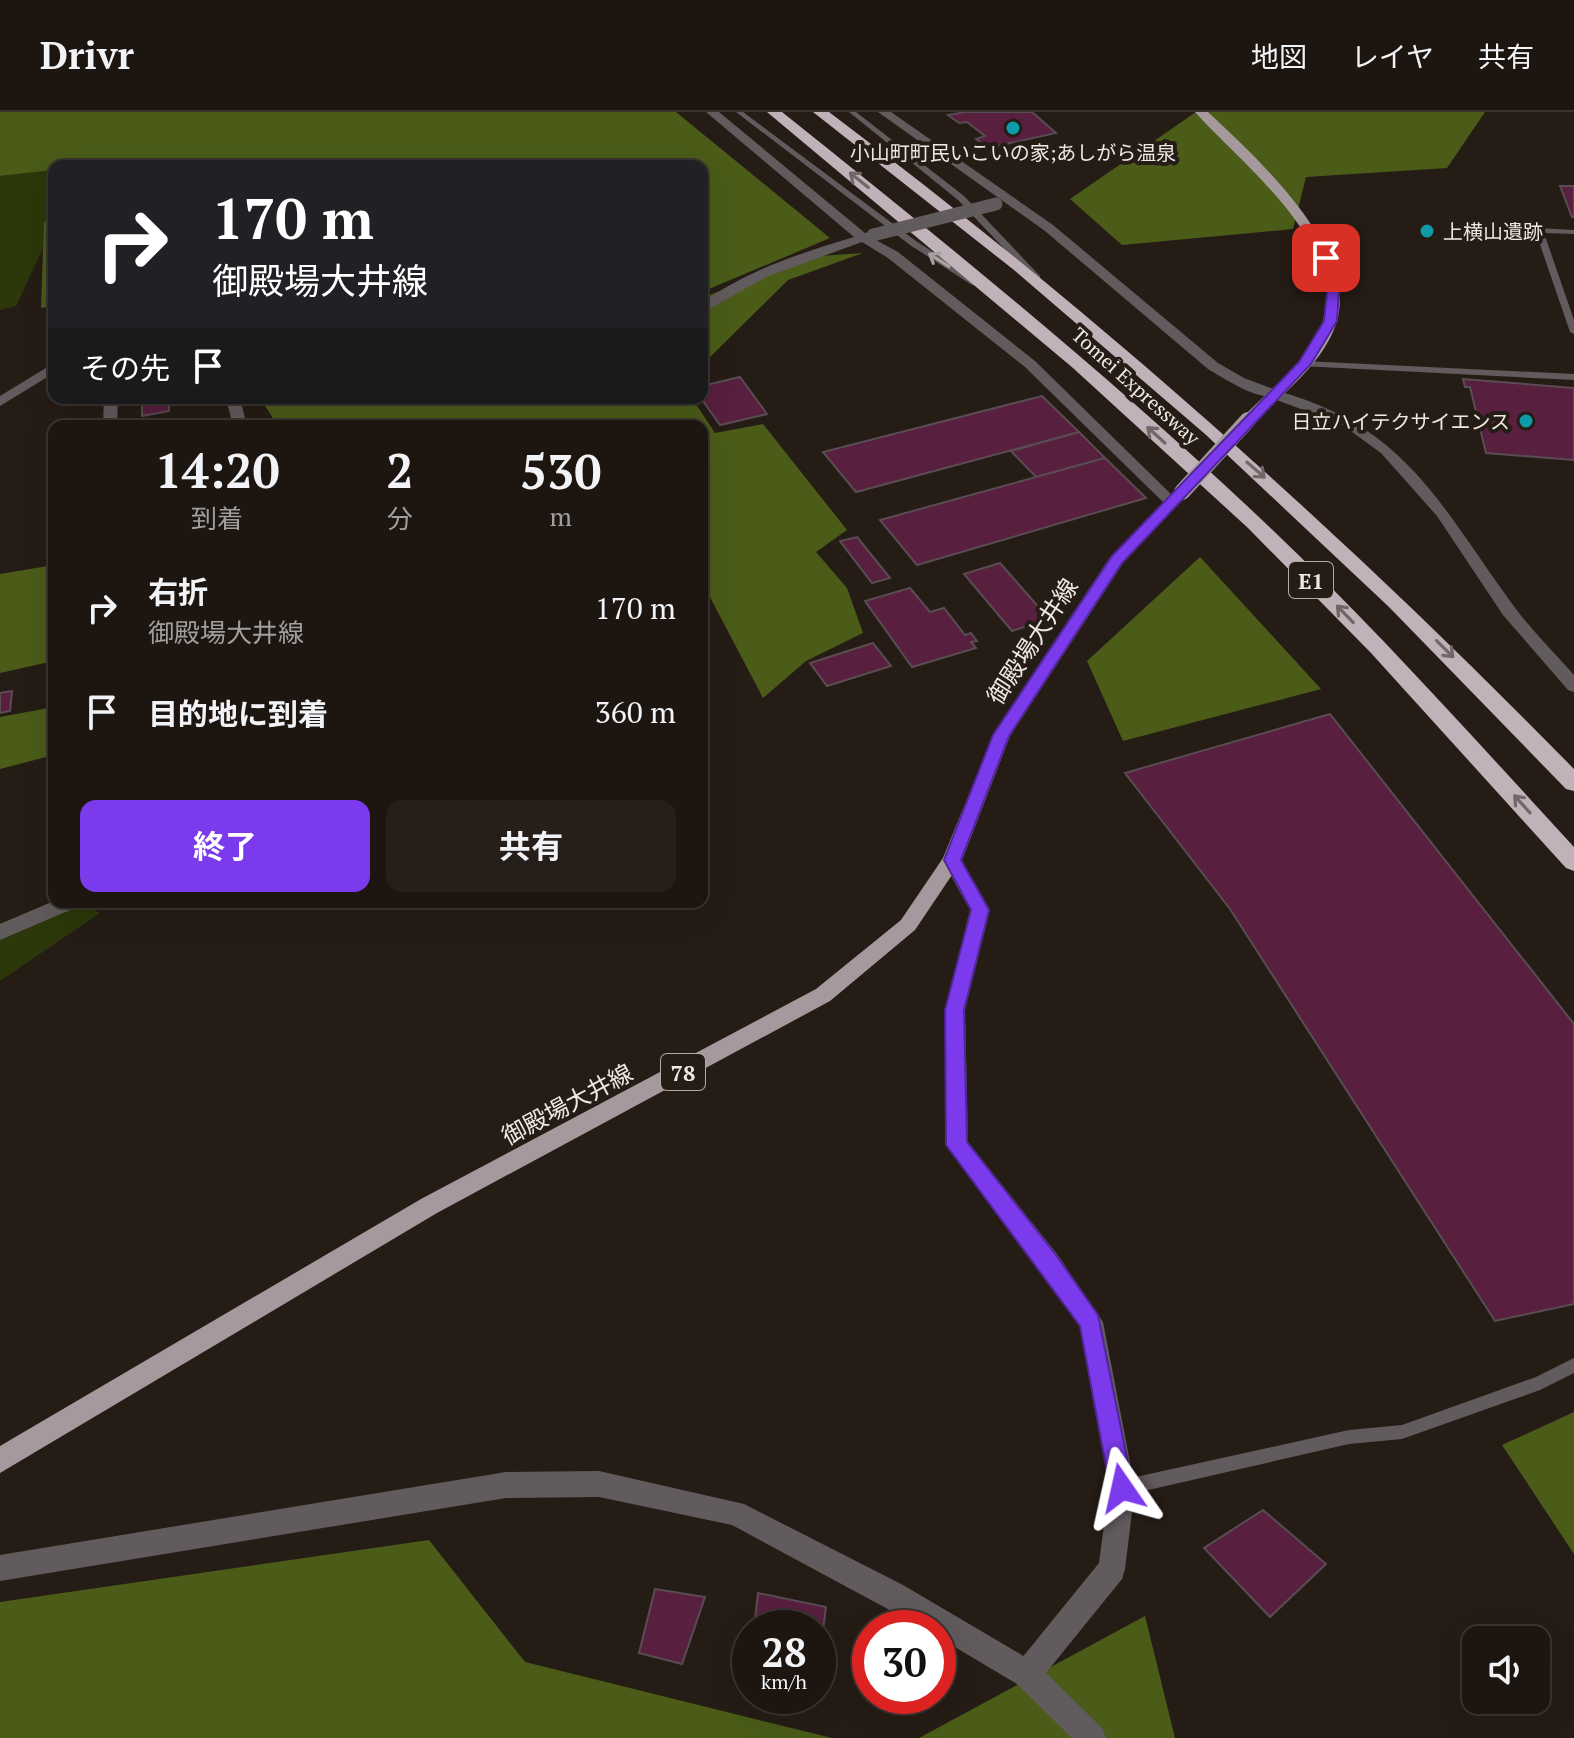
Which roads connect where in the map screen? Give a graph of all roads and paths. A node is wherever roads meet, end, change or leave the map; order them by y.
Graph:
1 (712, 112) edge
2 (739, 112) edge
3 (774, 112) edge
4 (820, 112) edge
5 (852, 112) edge
6 (884, 112) edge
7 (1201, 112) edge
8 (1011, 200) junction
9 (1574, 232) edge
10 (868, 236) junction
11 (1049, 291) junction
12 (708, 304) edge
13 (1028, 318) junction
14 (1574, 332) edge
15 (1304, 364) junction
16 (48, 371) edge
17 (1574, 377) edge
18 (1274, 394) junction
19 (0, 402) edge
20 (1176, 497) junction
21 (1574, 686) edge
22 (1574, 783) edge
23 (952, 860) junction
24 (1574, 862) edge
25 (56, 908) edge
26 (0, 932) edge
27 (1574, 1365) edge
28 (0, 1460) edge
29 (1122, 1488) junction
30 (0, 1568) edge
31 (1027, 1674) junction
32 (1092, 1738) edge

1 - 10 street
13 -> 2 lane
13 -> 3 highway, Tomei Expressway / E1
4 - 11 highway, Tomei Expressway / E1
5 - 11 lane
6 - 8 street
7 - 15 main road, 御殿場大井線 / 78
8 - 10 street, bridge
8 - 18 street
9 - 14 lane
10 - 12 street
10 - 20 street
11 -> 22 highway, Tomei Expressway / E1
24 -> 13 highway, Tomei Expressway / E1
15 - 17 lane
15 - 18 main road, 御殿場大井線 / 78
16 - 19 street
18 - 20 main road, 御殿場大井線 / 78, bridge
18 - 21 street
20 - 23 main road, 御殿場大井線 / 78
23 - 28 main road, 御殿場大井線 / 78
23 - 29 street
25 - 26 street
27 - 29 lane
29 - 31 street
30 - 31 street
31 - 32 street

